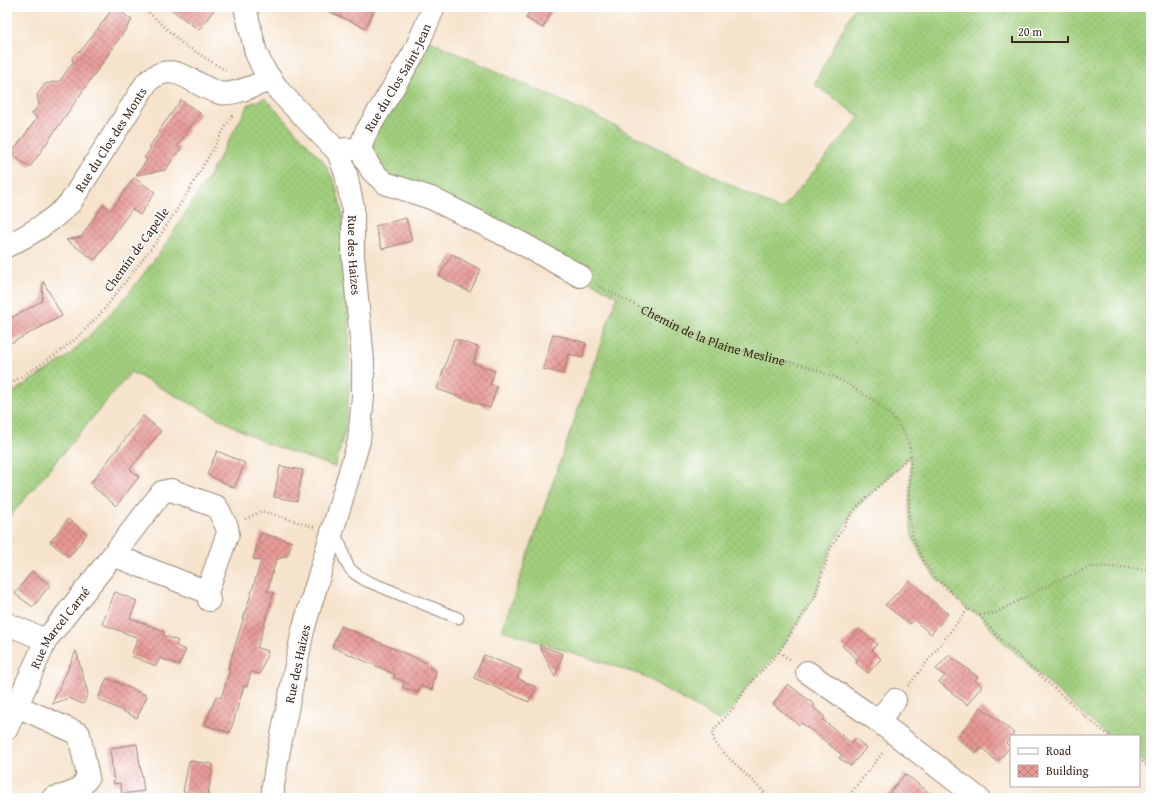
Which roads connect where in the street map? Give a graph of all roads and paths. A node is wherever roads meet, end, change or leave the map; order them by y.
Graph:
1 (143, 7) edge
2 (245, 7) edge
3 (434, 7) edge
4 (270, 80) junction
5 (240, 90) junction
6 (360, 149) junction
7 (338, 152) junction
8 (7, 246) edge
9 (580, 276) joint
10 (7, 386) edge
11 (911, 455) junction
12 (295, 521) dead end
13 (227, 527) junction
14 (331, 532) junction
15 (113, 554) junction
16 (1151, 570) edge
17 (968, 610) junction
18 (979, 615) junction
19 (458, 618) dead end
20 (7, 624) edge
21 (46, 640) junction
22 (807, 672) dead end
23 (909, 684) dead end
24 (895, 700) dead end
25 (17, 706) junction
26 (878, 720) junction
27 (7, 728) edge
28 (897, 734) junction
29 (1109, 735) edge
30 (1140, 760) edge
31 (1151, 769) edge
32 (53, 798) edge
33 (273, 798) edge
34 (770, 798) edge
35 (847, 798) edge
36 (978, 798) edge

1 - 5 path
2 - 4 street, Rue des Haizes
3 - 6 street, Rue du Clos Saint-Jean
4 - 5 street, Rue du Clos des Monts
4 - 7 street, Rue des Haizes
5 - 8 street, Rue du Clos des Monts
5 - 10 path, Chemin de Capelle
6 - 7 street
6 - 9 street
7 - 14 street, Rue des Haizes
9 - 11 path, Chemin de la Plaine Mesline
11 - 17 path, Chemin de la Plaine Mesline
11 - 34 path
12 - 13 path
13 - 15 street, Rue Marcel Carné
13 - 15 street
14 - 19 lane
14 - 33 street, Rue des Haizes
15 - 21 street, Rue Marcel Carné
16 - 18 path
17 - 18 path, Chemin de la Plaine Mesline
17 - 23 path
18 - 29 path
20 - 21 street
21 - 25 street, Rue Marcel Carné
22 - 26 street
24 - 26 street
25 - 27 street, Rue Marcel Carné
25 - 32 street
26 - 28 street
28 - 35 path
28 - 36 street
30 - 31 path

